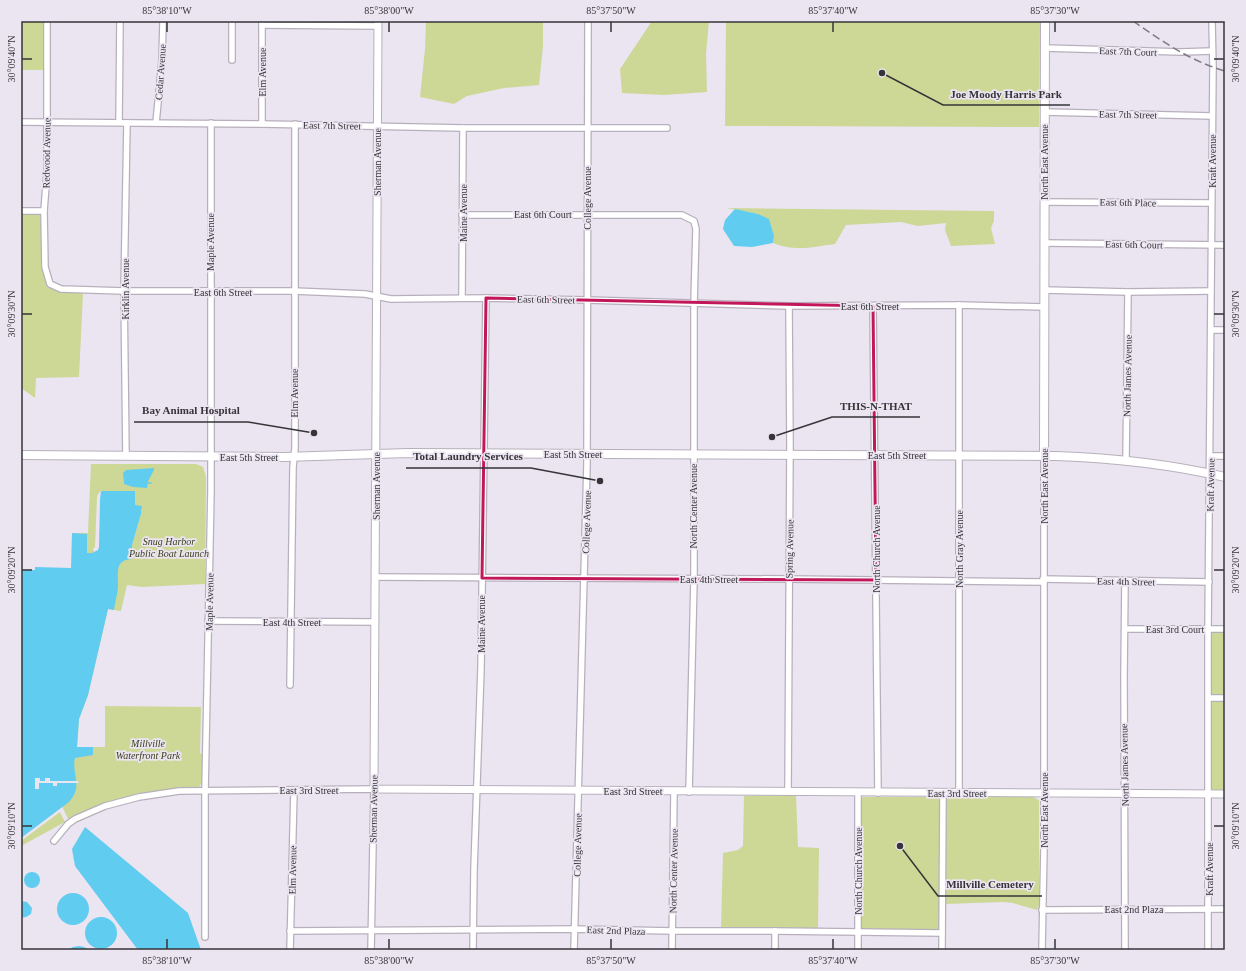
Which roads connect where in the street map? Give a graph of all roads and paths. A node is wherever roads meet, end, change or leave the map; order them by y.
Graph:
1 (47, 21) edge
2 (120, 21) edge
3 (163, 21) edge
4 (232, 21) edge
5 (588, 21) edge
6 (1045, 21) edge
7 (1212, 21) edge
8 (262, 23) edge
9 (378, 24) edge
10 (1045, 48) junction
11 (1212, 52) junction
12 (232, 60) dead end
13 (1044, 112) junction
14 (1212, 116) junction
15 (21, 122) edge
16 (47, 122) junction
17 (119, 122) junction
18 (127, 123) junction
19 (156, 123) junction
20 (211, 123) junction
21 (262, 124) junction
22 (295, 124) junction
23 (377, 126) junction
24 (463, 128) junction
25 (667, 128) dead end
26 (587, 129) junction
27 (1044, 202) junction
28 (1211, 203) junction
29 (21, 211) edge
30 (44, 211) junction
31 (587, 214) junction
32 (462, 215) junction
33 (694, 220) joint
34 (1044, 243) junction
35 (1211, 245) junction
36 (1225, 245) edge
37 (50, 284) joint
38 (1044, 290) junction
39 (294, 291) junction
40 (124, 292) junction
41 (210, 292) junction
42 (1128, 292) junction
43 (1211, 292) junction
44 (377, 297) junction
45 (462, 298) junction
46 (486, 298) junction
47 (587, 300) junction
48 (694, 304) junction
49 (959, 305) junction
50 (789, 306) junction
51 (874, 306) junction
52 (1044, 307) junction
53 (1211, 330) junction
54 (1225, 330) edge
55 (376, 454) junction
56 (484, 454) junction
57 (587, 454) junction
58 (693, 454) junction
59 (790, 455) junction
60 (875, 455) junction
61 (959, 455) junction
62 (21, 456) edge
63 (126, 456) junction
64 (1044, 456) junction
65 (1210, 456) junction
66 (1225, 456) edge
67 (210, 457) junction
68 (294, 457) junction
69 (1126, 460) junction
70 (1210, 473) junction
71 (1225, 477) edge
72 (375, 577) junction
73 (482, 578) junction
74 (584, 578) junction
75 (694, 579) junction
76 (788, 579) junction
77 (876, 580) junction
78 (959, 580) junction
79 (1125, 580) junction
80 (1043, 581) junction
81 (1209, 582) junction
82 (208, 621) junction
83 (291, 622) junction
84 (375, 622) junction
85 (1125, 629) junction
86 (1208, 629) junction
87 (1225, 629) edge
88 (290, 686) dead end
89 (1209, 698) junction
90 (1225, 698) edge
91 (294, 790) junction
92 (374, 790) junction
93 (478, 790) junction
94 (205, 791) junction
95 (578, 791) junction
96 (674, 792) junction
97 (689, 792) junction
98 (788, 792) junction
99 (858, 793) junction
100 (878, 793) junction
101 (943, 793) junction
102 (959, 793) junction
103 (1125, 793) junction
104 (1044, 794) junction
105 (1209, 794) junction
106 (1225, 794) edge
107 (54, 841) dead end
108 (1125, 909) junction
109 (1208, 909) junction
110 (1225, 909) edge
111 (1042, 910) junction
112 (473, 929) junction
113 (574, 929) junction
114 (371, 930) junction
115 (290, 931) junction
116 (673, 931) junction
117 (774, 931) junction
118 (858, 932) junction
119 (942, 933) junction
120 (205, 936) dead end
121 (290, 950) edge
122 (371, 950) edge
123 (473, 950) edge
124 (574, 950) edge
125 (672, 950) edge
126 (775, 950) edge
127 (858, 950) edge
128 (942, 950) edge
129 (1042, 950) edge
130 (1125, 950) edge
131 (1208, 950) edge

1 - 16 street, Redwood Avenue
2 - 17 street
3 - 19 street, Cedar Avenue
4 - 12 street
5 - 26 street, College Avenue
6 - 10 main road, North East Avenue
7 - 11 street, Kraft Avenue
8 - 9 street
8 - 21 street, Elm Avenue
9 - 23 street, Sherman Avenue
10 - 11 street, East 7th Court
10 - 13 main road, North East Avenue
11 - 14 street, Kraft Avenue
13 - 14 street, East 7th Street
13 - 27 main road, North East Avenue
14 - 28 street, Kraft Avenue
15 - 16 street, East 7th Street
16 - 17 street, East 7th Street
16 - 30 street, Redwood Avenue
17 - 18 street, East 7th Street
18 - 19 street, East 7th Street
18 - 40 street, Kirklin Avenue
19 - 20 street, East 7th Street
20 - 21 street, East 7th Street
20 - 41 street, Maple Avenue
21 - 22 street, East 7th Street
22 - 23 street, East 7th Street
22 - 39 street, Elm Avenue
23 - 24 street, East 7th Street
23 - 44 street, Sherman Avenue
24 - 26 street, East 7th Street
24 - 32 street, Maine Avenue
25 - 26 street, East 7th Street
26 - 31 street, College Avenue
27 - 28 street, East 6th Place
27 - 34 main road, North East Avenue
28 - 35 street, Kraft Avenue
29 - 30 street
30 - 37 street, Redwood Avenue
31 - 32 street, East 6th Court
31 - 33 street, East 6th Court
31 - 47 street, College Avenue
32 - 45 street, Maine Avenue
33 - 48 street, North Center Avenue
34 - 35 street, East 6th Court
34 - 38 main road, North East Avenue
35 - 36 street, East 6th Court
35 - 43 street, Kraft Avenue
37 - 40 street, East 6th Street
38 - 42 street
38 - 52 main road, North East Avenue
39 - 41 street, East 6th Street
39 - 44 street, East 6th Street
39 - 68 street, Elm Avenue
40 - 41 street, East 6th Street
40 - 63 street, Kirklin Avenue
41 - 67 street, Maple Avenue
42 - 43 street
42 - 69 street, North James Avenue
43 - 53 street, Kraft Avenue
44 - 45 street, East 6th Street
44 - 55 street, Sherman Avenue
45 - 46 street, East 6th Street
46 - 47 street, East 6th Street
46 - 56 street, Maine Avenue
47 - 48 street, East 6th Street
47 - 57 street, College Avenue
48 - 50 street, East 6th Street
48 - 58 street, North Center Avenue
49 - 51 street, East 6th Street
49 - 52 street, East 6th Street
49 - 61 street, North Gray Avenue
50 - 51 street, East 6th Street
50 - 59 street, Spring Avenue
51 - 60 street, North Church Avenue
52 - 64 main road, North East Avenue
53 - 54 street
53 - 65 street, Kraft Avenue
55 - 56 main road, East 5th Street
55 - 68 main road, East 5th Street
55 - 72 street, Sherman Avenue
56 - 57 main road, East 5th Street
56 - 73 street, Maine Avenue
57 - 58 main road, East 5th Street
57 - 74 street, College Avenue
58 - 59 main road, East 5th Street
58 - 75 street, North Center Avenue
59 - 60 main road, East 5th Street
59 - 76 street, Spring Avenue
60 - 61 main road, East 5th Street
60 - 77 street, North Church Avenue
61 - 64 main road, East 5th Street
61 - 78 street, North Gray Avenue
62 - 63 main road, East 5th Street
63 - 67 main road, East 5th Street
64 - 69 main road, East 5th Street
64 - 80 street, North East Avenue
65 - 66 street
65 - 70 street, Kraft Avenue
67 - 68 main road, East 5th Street
67 - 82 street, Maple Avenue
68 - 83 street, Elm Avenue
69 - 70 main road, East 5th Street
70 - 71 main road, East 5th Street
70 - 81 street, Kraft Avenue
72 - 73 street, East 4th Street
72 - 84 street, Sherman Avenue
73 - 74 street, East 4th Street
73 - 93 street, Maine Avenue
74 - 75 street, East 4th Street
74 - 95 street, College Avenue
75 - 76 street, East 4th Street
75 - 97 street, North Center Avenue
76 - 77 street, East 4th Street
76 - 98 street, Spring Avenue
77 - 78 street, East 4th Street
77 - 100 street, North Church Avenue
78 - 80 street, East 4th Street
78 - 102 street, North Gray Avenue
79 - 80 street, East 4th Street
79 - 81 street, East 4th Street
79 - 85 street, North James Avenue
80 - 104 street, North East Avenue
81 - 86 street, Kraft Avenue
82 - 83 street, East 4th Street
82 - 94 street, Maple Avenue
83 - 84 street, East 4th Street
83 - 88 street, Elm Avenue
84 - 92 street, Sherman Avenue
85 - 86 street, East 3rd Court
85 - 103 street, North James Avenue
86 - 87 street, East 3rd Court
86 - 89 street, Kraft Avenue
89 - 90 street
89 - 105 street, Kraft Avenue
91 - 92 street, East 3rd Street
91 - 94 street, East 3rd Street
91 - 115 street, Elm Avenue
92 - 93 street, East 3rd Street
92 - 114 street, Sherman Avenue
93 - 95 street, East 3rd Street
93 - 112 street, Maine Avenue
94 - 107 street, East 3rd Street
94 - 120 street, Maple Avenue
95 - 96 street, East 3rd Street
95 - 113 street, College Avenue
96 - 97 street, East 3rd Street
96 - 116 street, North Center Avenue
97 - 98 street, East 3rd Street
98 - 99 street, East 3rd Street
99 - 100 street, East 3rd Street
99 - 118 street, North Church Avenue
100 - 101 street, East 3rd Street
101 - 102 street, East 3rd Street
101 - 119 street
102 - 104 street, East 3rd Street
103 - 104 street, East 3rd Street
103 - 105 street, East 3rd Street
103 - 108 street, North James Avenue
104 - 111 street, North East Avenue
105 - 106 street, East 3rd Street
105 - 109 street, Kraft Avenue
108 - 109 street, East 2nd Plaza
108 - 111 street, East 2nd Plaza
108 - 130 street, North James Avenue
109 - 110 street, East 2nd Plaza
109 - 131 street, Kraft Avenue
111 - 129 street, North East Avenue
112 - 113 street, East 2nd Plaza
112 - 114 street, East 2nd Plaza
112 - 123 street, Maine Avenue
113 - 116 street, East 2nd Plaza
113 - 124 street, College Avenue
114 - 115 street, East 2nd Plaza
114 - 122 street, Sherman Avenue
115 - 121 street, Elm Avenue
116 - 117 street, East 2nd Plaza
116 - 125 street, North Center Avenue
117 - 118 street, East 2nd Plaza
117 - 126 street
118 - 119 street, East 2nd Plaza
118 - 127 street, North Church Avenue
119 - 128 street

